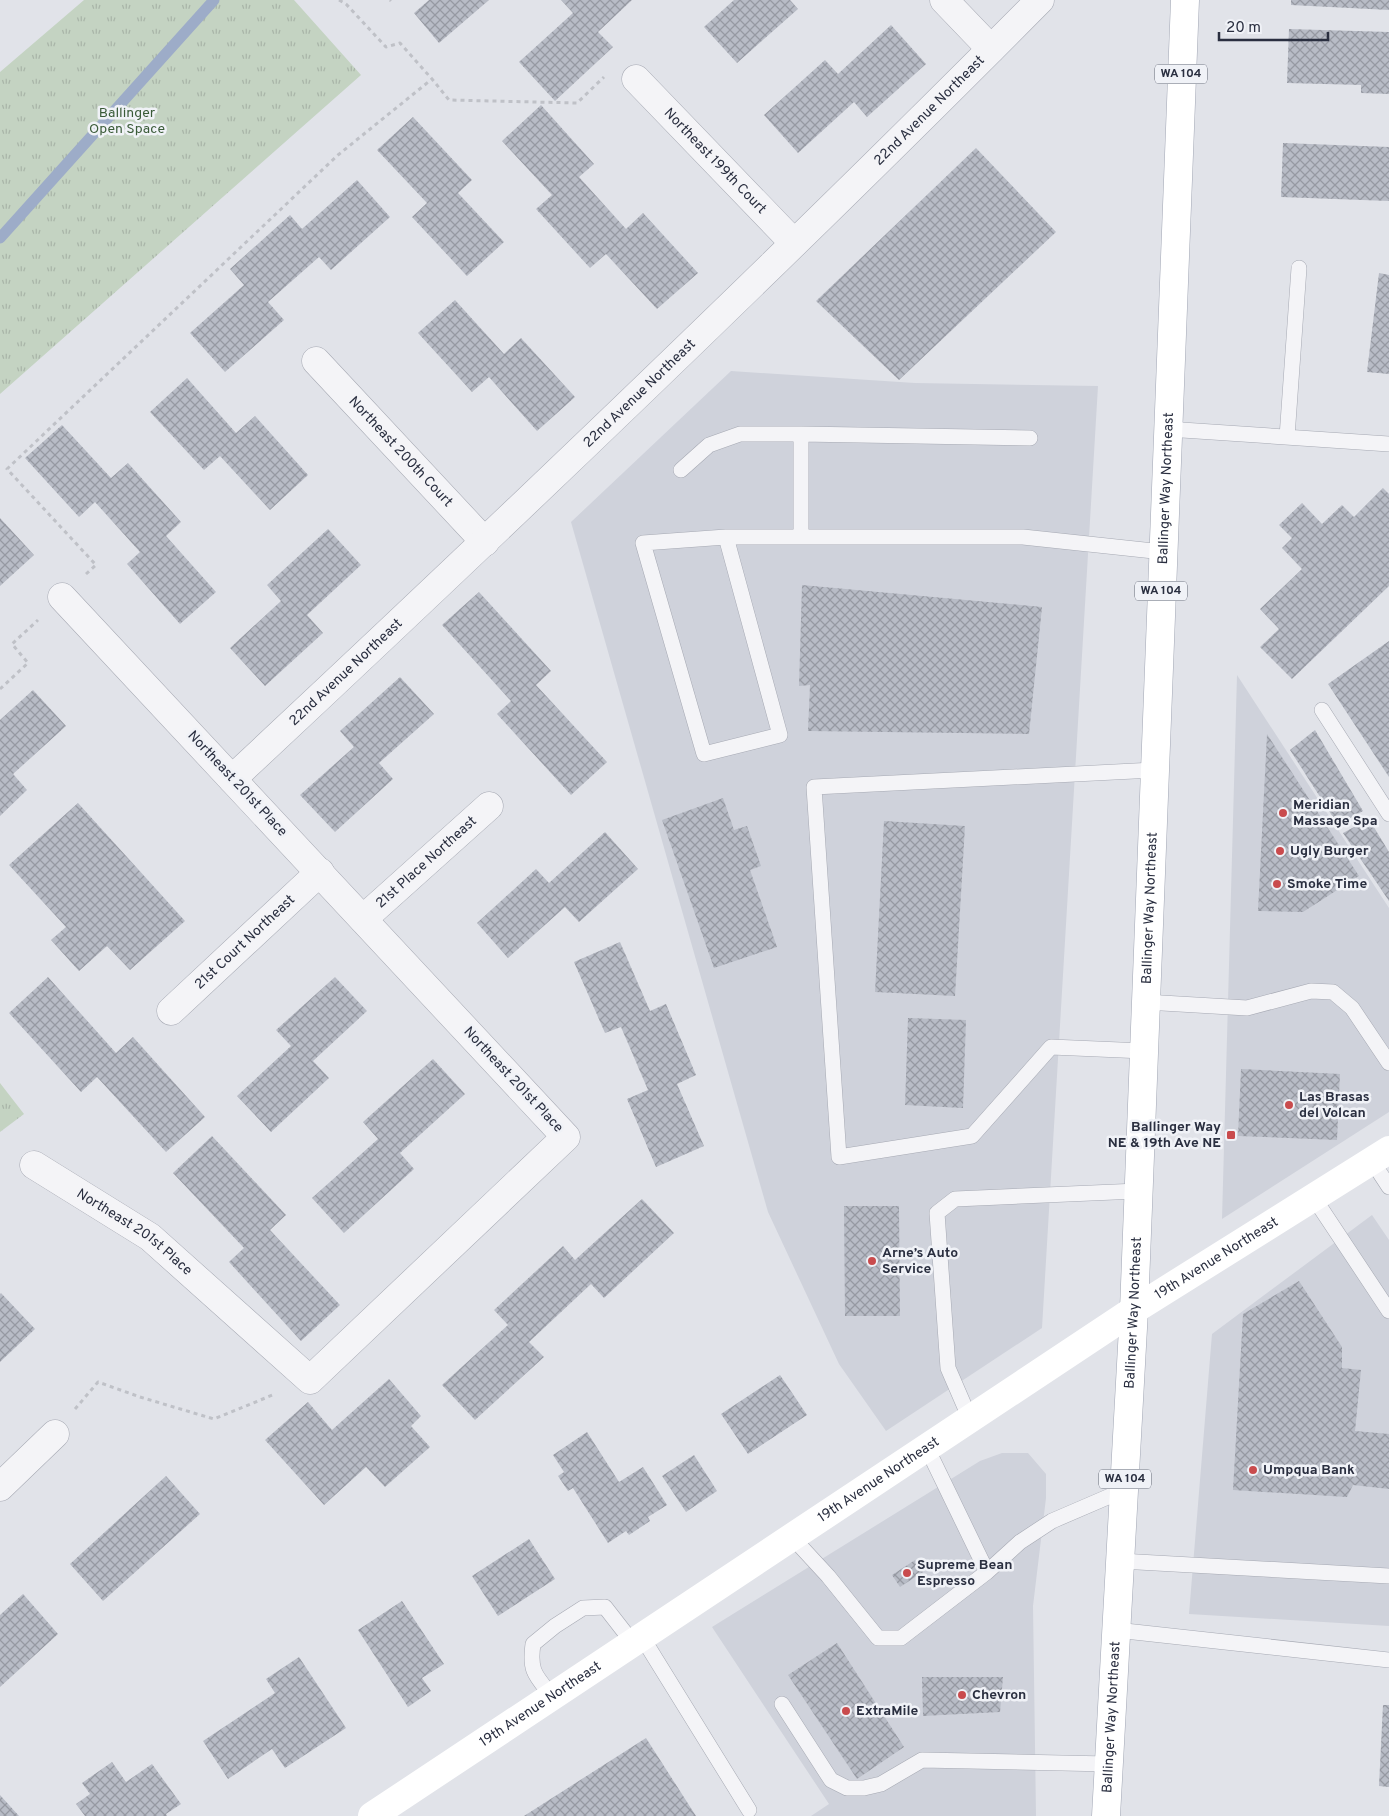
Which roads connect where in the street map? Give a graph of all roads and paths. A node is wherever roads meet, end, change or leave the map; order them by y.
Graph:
1 (339, 0) edge
2 (944, 0) edge
3 (1040, 0) edge
4 (1184, 0) edge
5 (991, 49) junction
6 (432, 79) junction
7 (636, 79) joint
8 (794, 243) junction
9 (1299, 268) dead end
10 (316, 361) dead end
11 (1167, 429) junction
12 (801, 434) junction
13 (1287, 437) junction
14 (1030, 438) dead end
15 (1389, 444) edge
16 (681, 470) dead end
17 (726, 536) junction
18 (800, 537) junction
19 (485, 542) junction
20 (1163, 552) junction
21 (62, 597) junction
22 (0, 689) edge
23 (1322, 710) dead end
24 (1154, 770) junction
25 (232, 779) junction
26 (489, 806) dead end
27 (1389, 814) edge
28 (320, 872) junction
29 (363, 919) junction
30 (1146, 1002) junction
31 (170, 1011) dead end
32 (1144, 1051) junction
33 (1389, 1063) edge
34 (1381, 1156) edge
35 (34, 1165) dead end
36 (1389, 1187) edge
37 (1138, 1190) junction
38 (1314, 1198) junction
39 (1134, 1310) junction
40 (1389, 1311) edge
41 (310, 1380) junction
42 (970, 1419) junction
43 (55, 1434) joint
44 (927, 1448) junction
45 (0, 1487) edge
46 (1124, 1490) junction
47 (792, 1537) junction
48 (1120, 1561) junction
49 (987, 1572) junction
50 (1389, 1576) edge
51 (1116, 1630) junction
52 (638, 1640) junction
53 (1389, 1660) edge
54 (552, 1696) junction
55 (782, 1704) dead end
56 (1108, 1764) junction
57 (749, 1810) dead end
58 (372, 1816) edge
59 (1106, 1816) edge

1 - 6 path
2 - 5 street
3 - 5 street, 22nd Avenue Northeast
4 - 11 main road, Ballinger Way Northeast / WA 104
5 - 8 street, 22nd Avenue Northeast
6 - 7 path
6 - 21 path
7 - 8 street, Northeast 199th Court
8 - 19 street, 22nd Avenue Northeast
9 - 13 lane
10 - 19 street, Northeast 200th Court
11 - 13 lane
11 - 20 main road, Ballinger Way Northeast / WA 104
12 - 14 lane
12 - 16 lane
12 - 18 lane
13 - 15 lane
17 - 17 lane
17 - 18 lane
18 - 20 lane
19 - 25 street, 22nd Avenue Northeast
20 - 24 main road, Ballinger Way Northeast / WA 104
21 - 22 path
21 - 25 street, Northeast 201st Place
23 - 27 lane
24 - 30 main road, Ballinger Way Northeast / WA 104
24 - 32 lane
25 - 28 street, Northeast 201st Place
26 - 29 street, 21st Place Northeast
28 - 29 street, Northeast 201st Place
28 - 31 street, 21st Court Northeast
29 - 41 street, Northeast 201st Place
30 - 32 main road, Ballinger Way Northeast / WA 104
30 - 33 lane
32 - 37 main road, Ballinger Way Northeast / WA 104
34 - 36 lane
34 - 38 main road, 19th Avenue Northeast
35 - 41 street, Northeast 201st Place
37 - 39 main road, Ballinger Way Northeast / WA 104
37 - 42 lane
38 - 39 main road, 19th Avenue Northeast
38 - 40 lane
39 - 42 main road, 19th Avenue Northeast
39 - 46 main road, Ballinger Way Northeast / WA 104
41 - 43 path
42 - 44 main road, 19th Avenue Northeast
43 - 45 street
44 - 47 main road, 19th Avenue Northeast
44 - 49 lane
46 - 48 main road, Ballinger Way Northeast / WA 104
46 - 49 lane
47 - 49 lane
47 - 52 main road, 19th Avenue Northeast
48 - 50 lane
48 - 51 main road, Ballinger Way Northeast / WA 104
51 - 53 lane
51 - 56 main road, Ballinger Way Northeast / WA 104
52 - 54 main road, 19th Avenue Northeast
52 - 54 lane
52 - 57 lane
54 - 58 main road, 19th Avenue Northeast
55 - 56 lane
56 - 59 main road, Ballinger Way Northeast / WA 104

